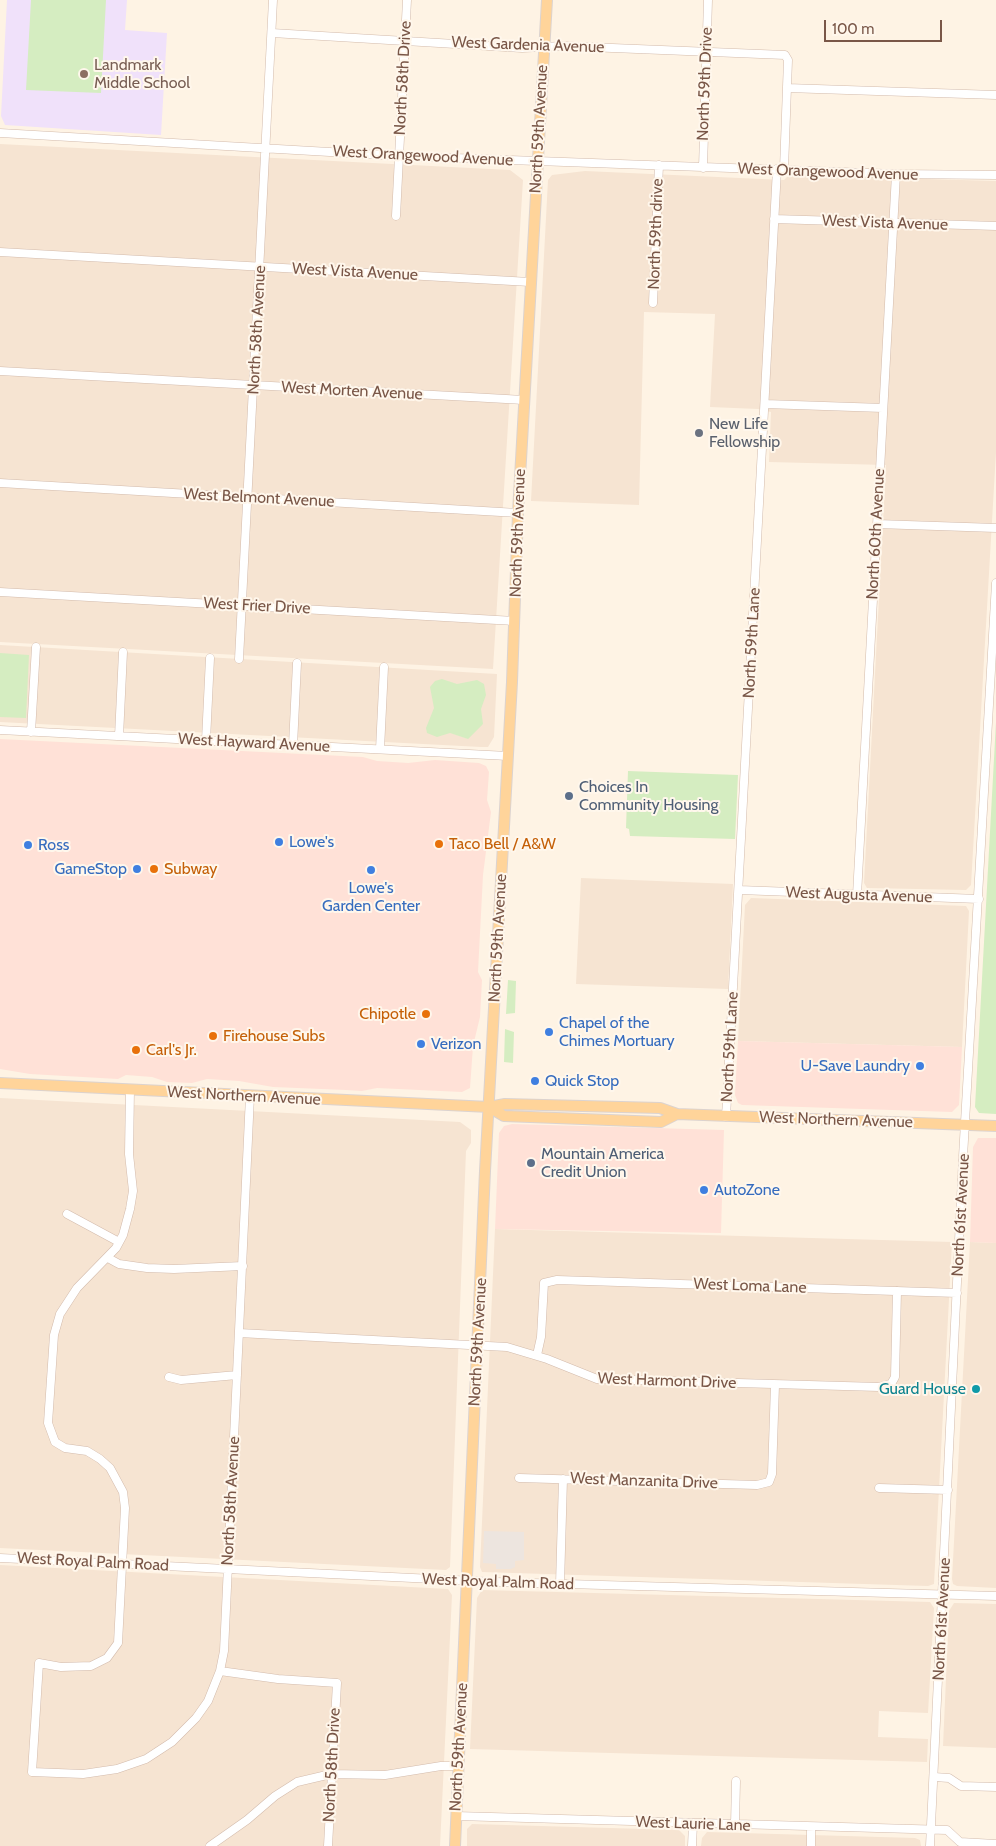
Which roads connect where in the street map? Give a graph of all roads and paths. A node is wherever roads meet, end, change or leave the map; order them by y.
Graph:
1 (273, 0) edge
2 (408, 0) edge
3 (546, 0) edge
4 (708, 0) edge
5 (272, 33) junction
6 (405, 41) junction
7 (544, 47) junction
8 (706, 50) junction
9 (785, 55) joint
10 (787, 88) junction
11 (996, 95) edge
12 (0, 133) edge
13 (266, 147) junction
14 (399, 156) junction
15 (537, 162) junction
16 (659, 166) junction
17 (702, 168) junction
18 (780, 169) junction
19 (896, 174) junction
20 (996, 175) edge
21 (396, 216) dead end
22 (774, 219) junction
23 (893, 222) junction
24 (996, 226) edge
25 (0, 252) edge
26 (260, 266) junction
27 (530, 282) junction
28 (653, 303) dead end
29 (0, 371) edge
30 (254, 385) junction
31 (524, 400) junction
32 (765, 404) junction
33 (883, 408) junction
34 (0, 483) edge
35 (248, 498) junction
36 (518, 512) junction
37 (877, 524) junction
38 (996, 528) edge
39 (996, 583) edge
40 (0, 592) edge
41 (996, 597) edge
42 (242, 605) junction
43 (514, 621) junction
44 (36, 647) dead end
45 (123, 652) dead end
46 (210, 658) dead end
47 (239, 659) dead end
48 (297, 663) dead end
49 (384, 667) dead end
50 (0, 730) edge
51 (31, 732) junction
52 (119, 736) junction
53 (206, 740) junction
54 (293, 745) junction
55 (380, 750) junction
56 (508, 756) junction
57 (738, 890) junction
58 (857, 894) junction
59 (979, 899) junction
60 (0, 1083) edge
61 (130, 1090) junction
62 (250, 1096) junction
63 (489, 1107) junction
64 (726, 1116) junction
65 (966, 1125) junction
66 (996, 1126) edge
67 (66, 1214) dead end
68 (119, 1242) junction
69 (108, 1258) junction
70 (243, 1266) junction
71 (897, 1291) junction
72 (957, 1293) junction
73 (239, 1334) junction
74 (478, 1345) junction
75 (537, 1355) junction
76 (237, 1375) junction
77 (169, 1377) dead end
78 (775, 1385) junction
79 (519, 1478) dead end
80 (562, 1479) junction
81 (878, 1488) dead end
82 (948, 1490) junction
83 (0, 1558) edge
84 (122, 1563) junction
85 (228, 1569) junction
86 (467, 1581) junction
87 (560, 1584) junction
88 (943, 1595) junction
89 (996, 1596) edge
90 (220, 1670) junction
91 (458, 1766) junction
92 (331, 1774) junction
93 (934, 1777) junction
94 (736, 1781) dead end
95 (996, 1787) edge
96 (456, 1816) junction
97 (693, 1824) junction
98 (735, 1825) junction
99 (811, 1827) junction
100 (930, 1831) junction
101 (996, 1844) edge
102 (210, 1846) edge
103 (328, 1846) edge
104 (455, 1846) edge
105 (692, 1846) edge
106 (810, 1846) edge
107 (930, 1846) edge

1 - 5 street, North 58th Avenue
2 - 6 street, North 58th Drive
3 - 7 main road, North 59th Avenue
4 - 8 street, North 59th Drive
5 - 6 street, West Gardenia Avenue
5 - 13 street, North 58th Avenue
6 - 7 street, West Gardenia Avenue
6 - 14 street, North 58th Drive
7 - 8 street, West Gardenia Avenue
7 - 15 main road, North 59th Avenue
8 - 9 street, West Gardenia Avenue
8 - 17 street, North 59th Drive
9 - 10 street, North 59th Lane
10 - 11 street
10 - 18 street, North 59th Lane
12 - 13 street, West Orangewood Avenue
13 - 14 street, West Orangewood Avenue
13 - 26 street, North 58th Avenue
14 - 15 street, West Orangewood Avenue
14 - 21 street, North 58th Drive
15 - 16 street, West Orangewood Avenue
15 - 27 main road, North 59th Avenue
16 - 17 street, West Orangewood Avenue
16 - 28 street, North 59th drive
17 - 18 street, West Orangewood Avenue
18 - 19 street, West Orangewood Avenue
18 - 22 street, North 59th Lane
19 - 20 street, West Orangewood Avenue
19 - 23 street, North 60th Avenue
22 - 23 street, West Vista Avenue
22 - 32 street, North 59th Lane
23 - 24 street, West Vista Avenue
23 - 33 street, North 60th Avenue
25 - 26 street, West Vista Avenue
26 - 27 street, West Vista Avenue
26 - 30 street, North 58th Avenue
27 - 31 main road, North 59th Avenue
29 - 30 street, West Morten Avenue
30 - 31 street, West Morten Avenue
30 - 35 street, North 58th Avenue
31 - 36 main road, North 59th Avenue
32 - 33 street
32 - 57 street, North 59th Lane
33 - 37 street, North 60th Avenue
34 - 35 street, West Belmont Avenue
35 - 36 street, West Belmont Avenue
35 - 42 street, North 58th Avenue
36 - 43 main road, North 59th Avenue
37 - 38 street
37 - 58 street, North 60th Avenue
39 - 41 street, North 61st Avenue
40 - 42 street, West Frier Drive
41 - 59 street, North 61st Avenue
42 - 43 street, West Frier Drive
42 - 47 street, North 58th Avenue
43 - 56 main road, North 59th Avenue
44 - 51 street
45 - 52 street
46 - 53 street
48 - 54 street
49 - 55 street
50 - 51 street, West Hayward Avenue
51 - 52 street, West Hayward Avenue
52 - 53 street, West Hayward Avenue
53 - 54 street, West Hayward Avenue
54 - 55 street, West Hayward Avenue
55 - 56 street, West Hayward Avenue
56 - 63 main road, North 59th Avenue
57 - 58 street, West Augusta Avenue
57 - 64 street, North 59th Lane
58 - 59 street, West Augusta Avenue
59 - 65 street, North 61st Avenue
60 - 61 main road, West Northern Avenue
61 - 62 main road, West Northern Avenue
61 - 68 street
62 - 63 main road, West Northern Avenue
62 - 70 street, North 58th Avenue
63 - 64 main road, West Northern Avenue
63 - 74 main road, North 59th Avenue
64 - 65 main road, West Northern Avenue
65 - 66 main road, West Northern Avenue
65 - 72 street, North 61st Avenue
67 - 68 street
68 - 69 street
69 - 70 street
69 - 84 street
70 - 73 street, North 58th Avenue
71 - 72 street, West Loma Lane
71 - 75 street, West Loma Lane
71 - 78 street, West Harmont Drive
72 - 82 street, North 61st Avenue
73 - 74 street, West Harmont Drive
73 - 76 street, North 58th Avenue
74 - 75 street, West Harmont Drive
74 - 86 main road, North 59th Avenue
75 - 78 street, West Harmont Drive
76 - 77 street
76 - 85 street, North 58th Avenue
78 - 80 street, West Manzanita Drive
79 - 80 street, West Manzanita Drive
80 - 87 street
81 - 82 street
82 - 88 street, North 61st Avenue
83 - 84 street, West Royal Palm Road
84 - 85 street, West Royal Palm Road
84 - 90 street, North 58th Avenue
85 - 86 street, West Royal Palm Road
85 - 90 street, North 58th Avenue
86 - 87 street, West Royal Palm Road
86 - 91 main road, North 59th Avenue
87 - 88 street, West Royal Palm Road
88 - 89 street, West Royal Palm Road
88 - 93 street, North 61st Avenue
90 - 92 street, North 58th Drive
91 - 92 street
91 - 96 main road, North 59th Avenue
92 - 102 street
92 - 103 street, North 58th Drive
93 - 95 street
93 - 100 street, North 61st Avenue
94 - 98 street
96 - 97 street, West Laurie Lane
96 - 104 main road, North 59th Avenue
97 - 98 street, West Laurie Lane
97 - 105 street
98 - 99 street, West Laurie Lane
99 - 100 street, West Laurie Lane
99 - 106 street
100 - 101 street, West Laurie Lane
100 - 107 street, North 61st Avenue

